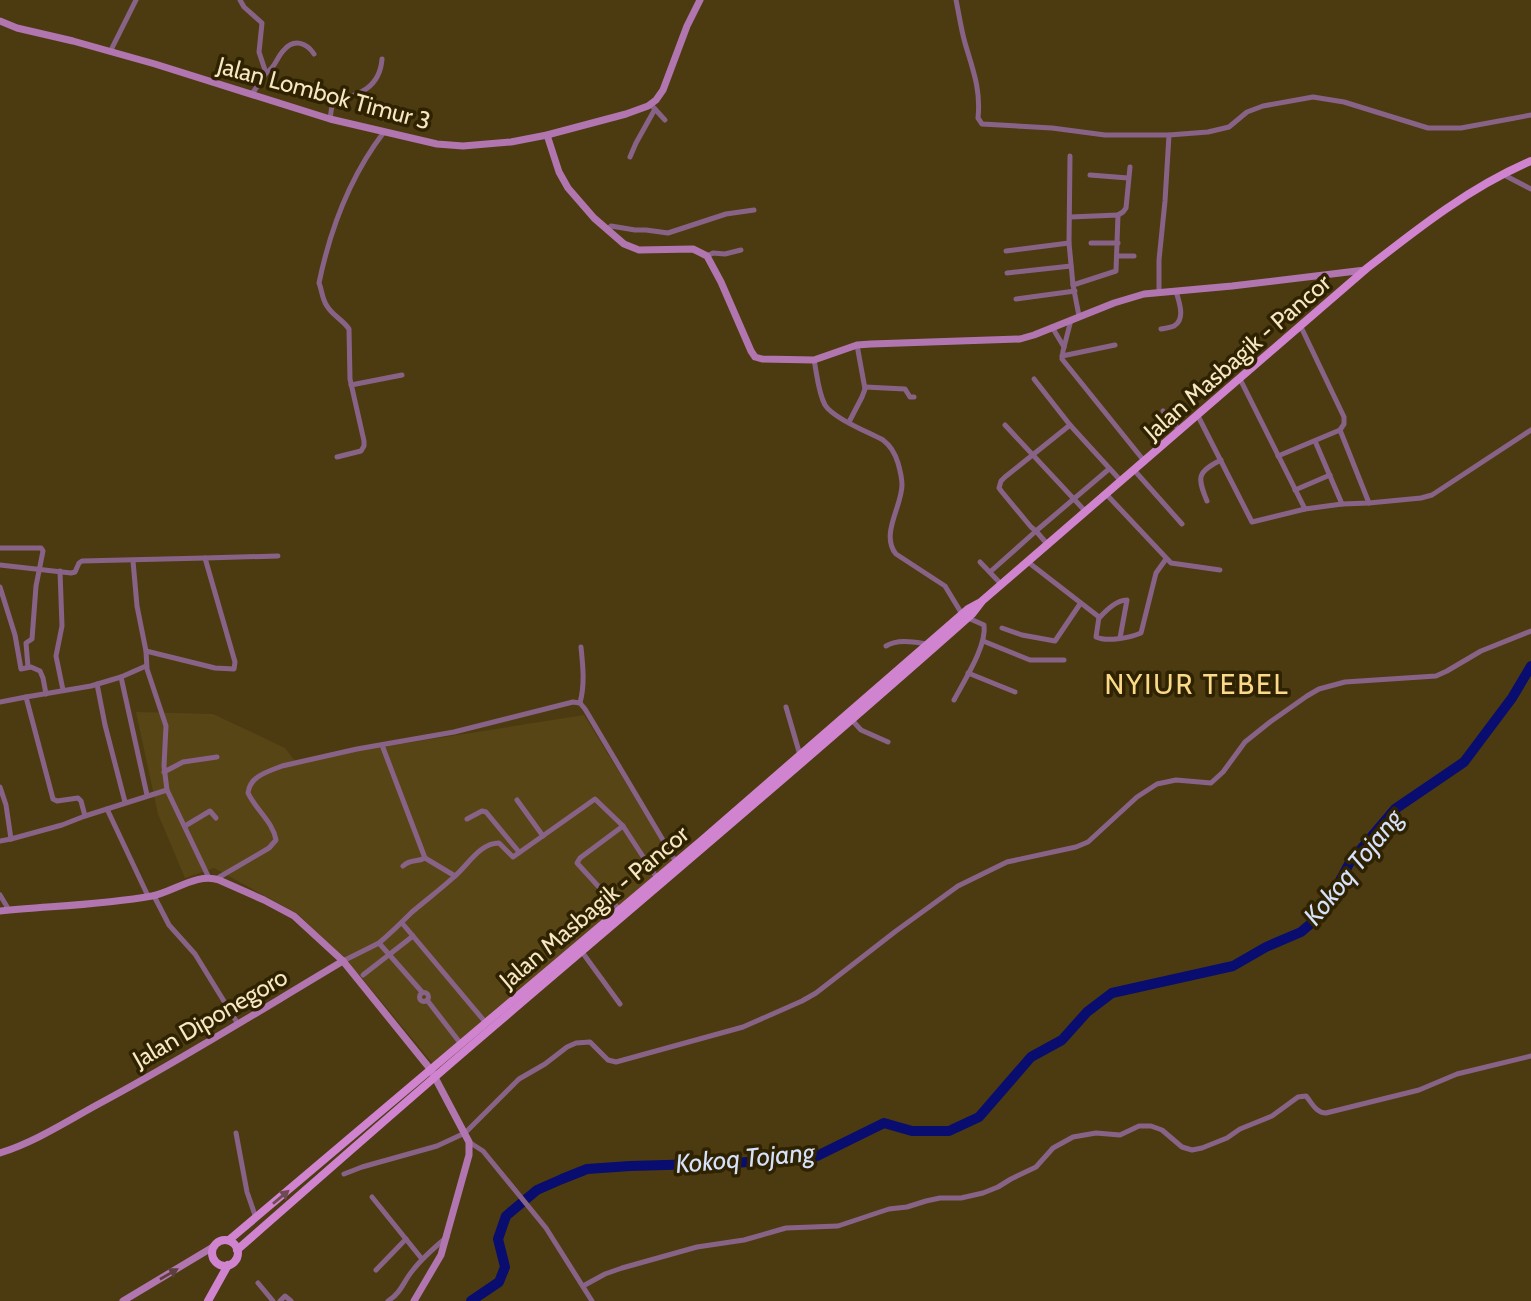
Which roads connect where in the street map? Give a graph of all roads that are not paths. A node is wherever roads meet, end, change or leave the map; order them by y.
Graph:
1 (136, 0) edge
2 (240, 0) edge
3 (700, 0) edge
4 (956, 0) edge
5 (0, 22) edge
6 (110, 52) junction
7 (314, 54) dead end
8 (382, 59) dead end
9 (266, 74) junction
10 (251, 94) junction
11 (653, 106) junction
12 (1531, 115) edge
13 (330, 119) junction
14 (664, 120) dead end
15 (384, 132) junction
16 (547, 135) junction
17 (1169, 135) junction
18 (1070, 156) dead end
19 (630, 157) dead end
20 (1531, 161) edge
21 (1130, 167) dead end
22 (1090, 175) dead end
23 (1504, 175) junction
24 (1128, 178) junction
25 (1531, 189) edge
26 (754, 210) dead end
27 (1118, 215) junction
28 (1070, 217) junction
29 (607, 230) junction
30 (1069, 243) junction
31 (1091, 243) dead end
32 (1118, 243) junction
33 (741, 250) dead end
34 (1006, 251) dead end
35 (707, 256) junction
36 (1117, 256) junction
37 (1134, 256) dead end
38 (1071, 266) junction
39 (1366, 270) junction
40 (1007, 273) dead end
41 (1074, 288) junction
42 (1176, 291) junction
43 (1158, 293) junction
44 (1016, 299) dead end
45 (1075, 317) junction
46 (1052, 327) junction
47 (1301, 327) junction
48 (1161, 329) dead end
49 (857, 345) junction
50 (1115, 345) dead end
51 (1064, 347) junction
52 (1062, 356) junction
53 (814, 360) junction
54 (402, 375) dead end
55 (1034, 379) dead end
56 (1240, 379) junction
57 (351, 385) junction
58 (865, 387) junction
59 (914, 397) dead end
60 (1163, 411) dead end
61 (1198, 416) junction
62 (849, 422) junction
63 (1005, 425) dead end
64 (1070, 425) junction
65 (1340, 430) junction
66 (1531, 430) edge
67 (1180, 431) junction
68 (1315, 441) junction
69 (1032, 454) junction
70 (1278, 456) junction
71 (337, 457) dead end
72 (1221, 460) junction
73 (1145, 462) junction
74 (1109, 469) junction
75 (1135, 470) junction
76 (1330, 475) junction
77 (1121, 481) junction
78 (1295, 489) junction
79 (1107, 495) junction
80 (1075, 500) junction
81 (1208, 501) dead end
82 (1369, 503) junction
83 (1342, 505) junction
84 (1305, 509) junction
85 (1086, 512) junction
86 (1182, 524) dead end
87 (1036, 531) junction
88 (1048, 545) junction
89 (0, 548) edge
90 (278, 556) dead end
91 (205, 558) junction
92 (1167, 559) junction
93 (133, 561) junction
94 (980, 562) dead end
95 (1028, 562) junction
96 (0, 565) edge
97 (39, 569) junction
98 (1220, 570) dead end
99 (60, 571) junction
100 (990, 572) junction
101 (1002, 585) junction
102 (0, 587) edge
103 (1080, 604) junction
104 (965, 616) junction
105 (1099, 618) junction
106 (1002, 628) dead end
107 (1531, 631) edge
108 (1120, 638) junction
109 (983, 641) junction
110 (928, 644) junction
111 (886, 646) dead end
112 (581, 647) dead end
113 (146, 651) junction
114 (1064, 660) dead end
115 (146, 666) junction
116 (28, 667) junction
117 (968, 673) junction
118 (121, 677) junction
119 (97, 684) junction
120 (64, 690) junction
121 (1015, 692) dead end
122 (46, 694) junction
123 (26, 697) junction
124 (954, 700) dead end
125 (0, 702) edge
126 (580, 703) junction
127 (786, 707) dead end
128 (849, 717) junction
129 (888, 742) dead end
130 (382, 745) junction
131 (800, 755) junction
132 (216, 757) dead end
133 (164, 772) junction
134 (773, 783) junction
135 (0, 786) edge
136 (167, 790) junction
137 (147, 795) junction
138 (517, 800) dead end
139 (125, 803) junction
140 (107, 809) junction
141 (85, 816) junction
142 (216, 818) dead end
143 (467, 819) dead end
144 (185, 826) junction
145 (623, 826) junction
146 (543, 836) junction
147 (11, 839) junction
148 (0, 841) edge
149 (519, 852) junction
150 (425, 858) junction
151 (678, 865) junction
152 (404, 866) dead end
153 (456, 876) junction
154 (213, 878) junction
155 (657, 878) junction
156 (0, 895) edge
157 (151, 896) junction
158 (9, 910) junction
159 (620, 910) junction
160 (0, 911) edge
161 (402, 923) junction
162 (413, 936) junction
163 (379, 943) junction
164 (582, 952) junction
165 (389, 954) junction
166 (343, 961) junction
167 (363, 975) dead end
168 (620, 1004) dead end
169 (486, 1023) junction
170 (238, 1024) junction
171 (461, 1045) junction
172 (1531, 1056) edge
173 (433, 1074) junction
174 (236, 1133) dead end
175 (465, 1133) junction
176 (469, 1142) junction
177 (0, 1153) edge
178 (344, 1174) dead end
179 (372, 1196) dead end
180 (256, 1218) junction
181 (447, 1237) junction
182 (406, 1239) junction
183 (229, 1240) junction
184 (214, 1247) junction
185 (237, 1250) junction
186 (422, 1259) junction
187 (228, 1265) junction
188 (376, 1270) dead end
189 (258, 1283) dead end
190 (583, 1286) junction
191 (123, 1301) edge
192 (208, 1301) edge
193 (272, 1301) edge
194 (280, 1301) edge
195 (290, 1301) edge
196 (388, 1301) edge
197 (414, 1301) edge
198 (592, 1301) edge

1 - 6 street
2 - 9 street
3 - 11 street
4 - 17 street
5 - 6 street, Jalan Lombok Timur 3
6 - 10 street, Jalan Lombok Timur 3
7 - 9 street
8 - 13 street
9 - 10 street
10 - 13 street, Jalan Lombok Timur 3
11 - 14 street
11 - 16 street, Jalan Lombok Timur 3
11 - 19 street
12 - 17 street
13 - 15 street, Jalan Lombok Timur 3
15 - 16 street, Jalan Lombok Timur 3
15 - 57 street
16 - 29 street
17 - 43 street
18 - 28 street
20 - 23 main road, Jalan Masbagik - Pancor
21 - 24 street
22 - 24 street
23 - 25 street
23 - 39 main road, Jalan Masbagik - Pancor
24 - 27 street
26 - 29 street
27 - 28 street
27 - 32 street
28 - 30 street
29 - 35 street
30 - 34 street
30 - 38 street
31 - 32 street
32 - 36 street
33 - 35 street
35 - 53 street
36 - 37 street
36 - 41 street
38 - 40 street
38 - 41 street
39 - 42 street
39 - 47 main road, Jalan Masbagik - Pancor
41 - 44 street
41 - 45 street
42 - 43 street
42 - 48 street
43 - 45 street
45 - 46 street
45 - 51 street
46 - 49 street
46 - 51 street
47 - 56 main road, Jalan Masbagik - Pancor
47 - 65 street
49 - 53 street
49 - 58 street
50 - 52 street
51 - 52 street
52 - 73 street
53 - 62 street
54 - 57 street
55 - 64 street
56 - 61 main road, Jalan Masbagik - Pancor
56 - 70 street
57 - 71 street
58 - 59 street
58 - 62 street
60 - 67 street
61 - 67 main road, Jalan Masbagik - Pancor
61 - 72 street
62 - 104 street
63 - 69 street
64 - 69 street
64 - 74 street
65 - 68 street
65 - 82 street
66 - 82 street
67 - 73 main road, Jalan Masbagik - Pancor
68 - 70 street
68 - 76 street
69 - 80 street
69 - 87 street
70 - 78 street
72 - 81 street
72 - 84 street
73 - 75 main road, Jalan Masbagik - Pancor
74 - 77 street
74 - 80 street
75 - 77 main road, Jalan Masbagik - Pancor
75 - 86 street
76 - 78 street
76 - 83 street
77 - 79 main road, Jalan Masbagik - Pancor
78 - 84 street
79 - 85 main road, Jalan Masbagik - Pancor
79 - 92 street
80 - 85 street
80 - 87 street
82 - 83 street
83 - 84 street
85 - 88 main road, Jalan Masbagik - Pancor
87 - 88 street
87 - 100 street
88 - 95 main road, Jalan Masbagik - Pancor
89 - 97 street
90 - 91 street
91 - 93 street
91 - 113 street
92 - 98 street
92 - 108 street
93 - 99 street
93 - 113 street
94 - 100 street
95 - 101 main road, Jalan Masbagik - Pancor
95 - 103 street
96 - 97 street
97 - 99 street
97 - 116 street
99 - 120 street
100 - 101 street
101 - 104 main road, Jalan Masbagik - Pancor
102 - 116 street
103 - 105 street
103 - 106 street
104 - 109 street
104 - 110 main road, Jalan Masbagik - Pancor
104 - 128 main road, Jalan Masbagik - Pancor
105 - 108 street
105 - 108 street
107 - 175 street
109 - 114 street
109 - 117 street
110 - 111 street
110 - 128 main road, Jalan Masbagik - Pancor
112 - 126 street
113 - 115 street
115 - 118 street
115 - 133 street
116 - 122 street
117 - 121 street
117 - 124 street
118 - 119 street
118 - 137 street
119 - 120 street
119 - 139 street
120 - 122 street
122 - 123 street
123 - 125 street
123 - 141 street
126 - 130 street
126 - 151 street
127 - 131 street
128 - 129 street
128 - 131 main road, Jalan Masbagik - Pancor
128 - 134 main road, Jalan Masbagik - Pancor
130 - 150 street
130 - 154 street
131 - 134 main road, Jalan Masbagik - Pancor
132 - 133 street
133 - 136 street
134 - 151 main road, Jalan Masbagik - Pancor
135 - 147 street
136 - 137 street
136 - 144 street
137 - 139 street
138 - 146 street
139 - 140 street
140 - 141 street
140 - 157 street
141 - 147 street
142 - 144 street
143 - 149 street
144 - 154 street
145 - 146 street
145 - 155 street
145 - 159 street
146 - 149 street
147 - 148 street
149 - 153 street, Jalan Diponegoro
150 - 152 street
150 - 153 street
151 - 155 main road, Jalan Masbagik - Pancor
151 - 164 main road, Jalan Masbagik - Pancor
153 - 161 street, Jalan Diponegoro
154 - 157 street
154 - 166 street
155 - 159 main road, Jalan Masbagik - Pancor
156 - 158 street
157 - 158 street
157 - 170 street
158 - 160 street
159 - 169 main road, Jalan Masbagik - Pancor
161 - 162 street
161 - 163 street, Jalan Diponegoro
162 - 165 street
162 - 169 street
163 - 165 street
163 - 166 street, Jalan Diponegoro
164 - 168 street
164 - 173 main road, Jalan Masbagik - Pancor
165 - 167 street
165 - 171 street
166 - 170 street, Jalan Diponegoro
166 - 173 street
169 - 171 main road, Jalan Masbagik - Pancor
170 - 177 street, Jalan Diponegoro
171 - 173 main road, Jalan Masbagik - Pancor
172 - 190 street
173 - 175 street
180 -> 173 main road, Jalan Masbagik - Pancor
173 - 185 main road, Jalan Masbagik - Pancor
174 - 180 street
175 - 176 street
175 - 178 street
176 - 181 street
176 - 190 street
179 - 182 street
180 - 183 main road, Jalan Masbagik - Pancor
181 - 186 street
181 - 197 street
182 - 186 street
182 - 188 street
183 - 184 main road
183 - 185 main road
184 - 187 main road
191 -> 184 street
185 - 187 main road
186 - 196 street
187 - 192 main road
189 - 193 street
190 - 198 street
194 - 195 street

